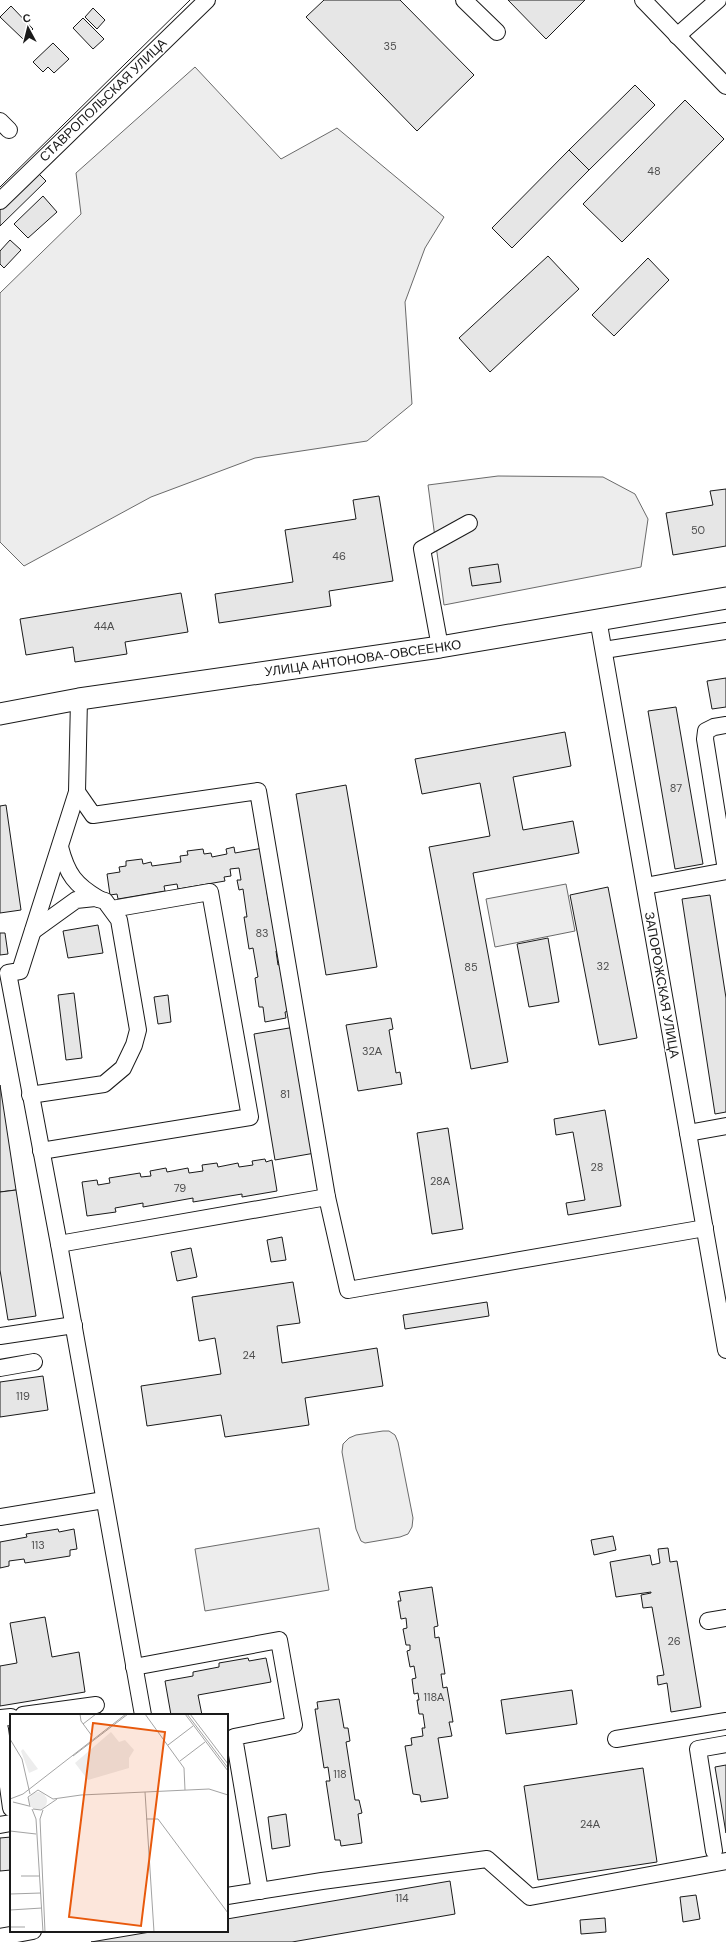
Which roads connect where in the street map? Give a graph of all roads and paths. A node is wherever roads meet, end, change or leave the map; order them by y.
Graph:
1 (207, 0) edge
2 (464, 0) edge
3 (643, 0) edge
4 (718, 0) edge
5 (497, 32) dead end
6 (677, 36) junction
7 (726, 86) edge
8 (0, 201) edge
9 (469, 523) dead end
10 (726, 598) edge
11 (598, 619) junction
12 (726, 631) edge
13 (440, 647) junction
14 (604, 650) junction
15 (79, 699) junction
16 (0, 714) edge
17 (726, 725) edge
18 (77, 792) junction
19 (60, 847) junction
20 (726, 871) edge
21 (646, 886) junction
22 (99, 899) junction
23 (112, 909) junction
24 (33, 931) junction
25 (5, 987) edge
26 (30, 1095) junction
27 (726, 1126) edge
28 (688, 1133) junction
29 (40, 1151) junction
30 (327, 1197) junction
31 (705, 1228) junction
32 (59, 1244) junction
33 (723, 1312) edge
34 (74, 1325) junction
35 (0, 1336) edge
36 (726, 1350) edge
37 (34, 1362) dead end
38 (0, 1368) edge
39 (104, 1500) junction
40 (0, 1518) edge
41 (726, 1618) edge
42 (708, 1622) dead end
43 (134, 1667) junction
44 (96, 1705) dead end
45 (30, 1714) edge
46 (143, 1714) edge
47 (10, 1717) edge
48 (0, 1718) edge
49 (726, 1721) edge
50 (0, 1730) edge
51 (616, 1739) dead end
52 (726, 1744) edge
53 (10, 1801) edge
54 (10, 1823) edge
55 (0, 1825) edge
56 (720, 1856) edge
57 (260, 1891) junction
58 (228, 1896) edge
59 (28, 1932) edge
60 (0, 1937) edge

1 - 8 street, СТАВРОПОЛЬСКАЯ УЛИЦА
2 - 5 street
3 - 6 street
4 - 6 street
6 - 7 street
9 - 13 street
10 - 11 main road, УЛИЦА АНТОНОВА-ОВСЕЕНКО
11 - 13 main road, УЛИЦА АНТОНОВА-ОВСЕЕНКО
11 - 14 street, ЗАПОРОЖСКАЯ УЛИЦА
12 - 14 street
13 - 15 main road, УЛИЦА АНТОНОВА-ОВСЕЕНКО
14 - 21 street, ЗАПОРОЖСКАЯ УЛИЦА
15 - 16 main road, УЛИЦА АНТОНОВА-ОВСЕЕНКО
15 - 18 street
17 - 20 street
18 - 19 street
18 - 30 street
19 - 22 street
19 - 24 street
20 - 21 street
21 - 28 street, ЗАПОРОЖСКАЯ УЛИЦА
22 - 23 street
22 - 24 street
23 - 26 street
23 - 29 street
24 - 25 street
25 - 26 street
26 - 29 street
27 - 28 street
28 - 31 street, ЗАПОРОЖСКАЯ УЛИЦА
29 - 32 street
30 - 31 street
30 - 32 street
31 - 33 street, ЗАПОРОЖСКАЯ УЛИЦА
32 - 34 street
33 - 36 street, ЗАПОРОЖСКАЯ УЛИЦА
34 - 35 street
34 - 39 street
37 - 38 street
39 - 40 street
39 - 43 street
41 - 42 street
43 - 46 street
43 - 57 street
44 - 45 street
47 - 48 street
49 - 51 street
50 - 53 street
52 - 56 street
54 - 55 street
56 - 57 street
57 - 58 street
59 - 60 street

